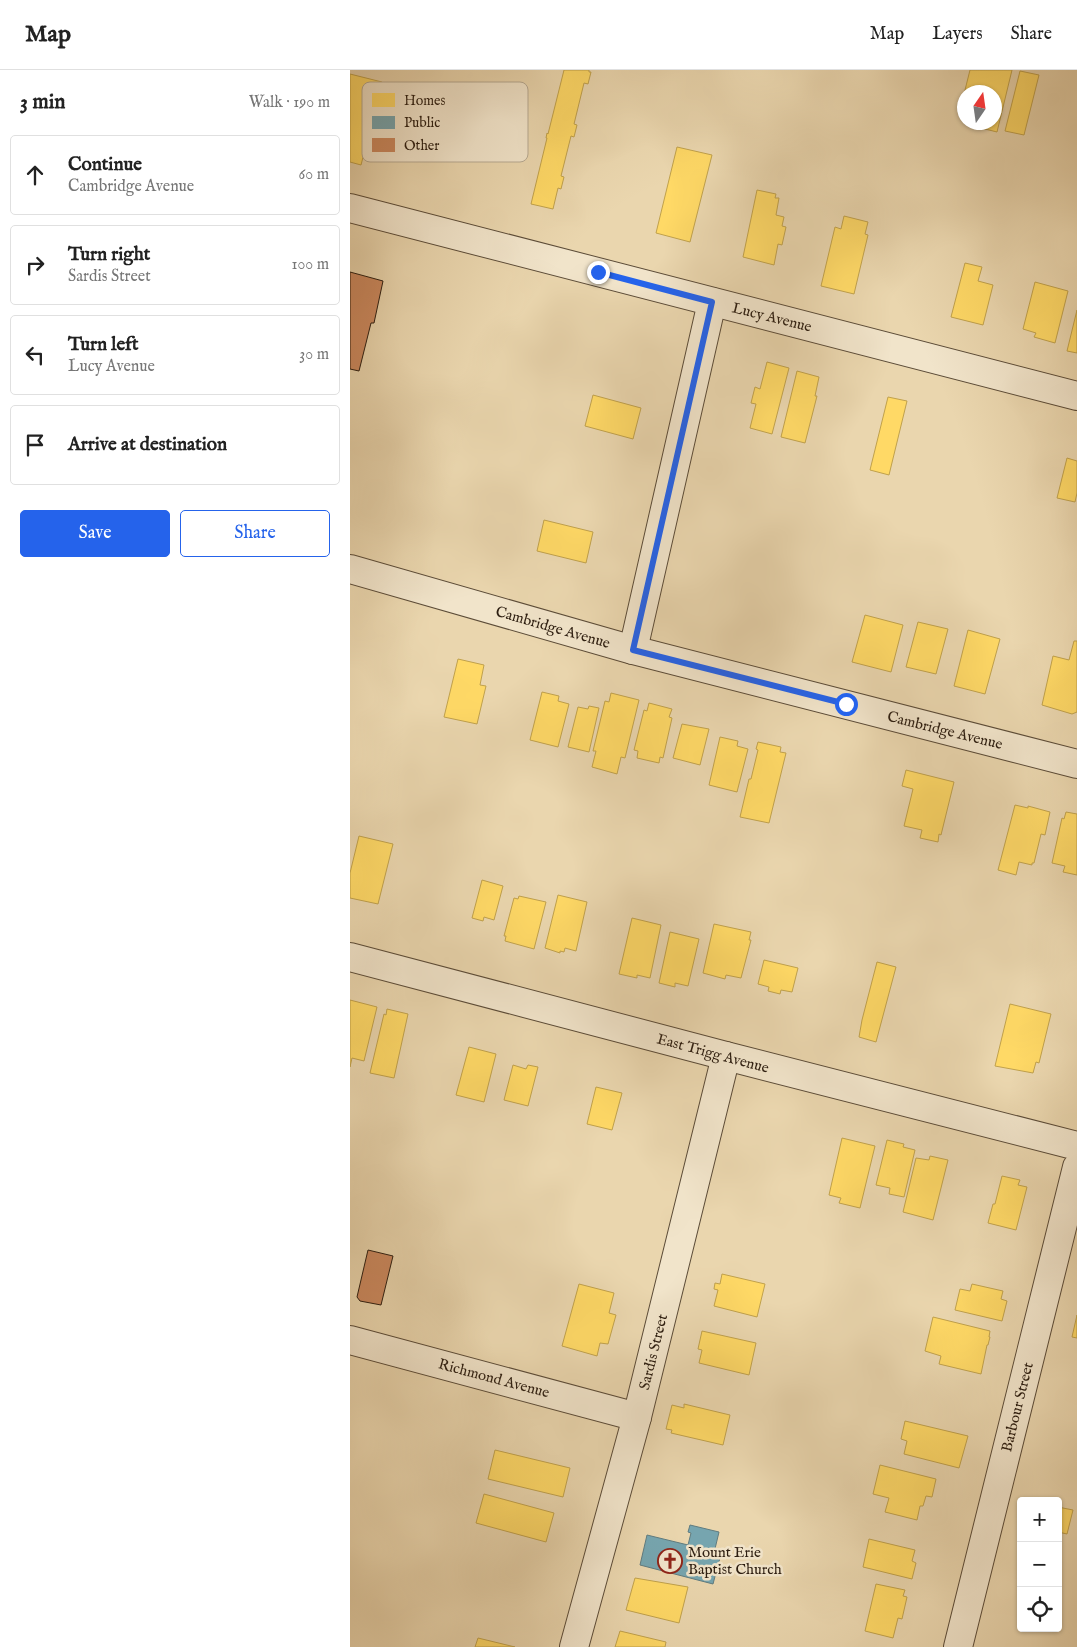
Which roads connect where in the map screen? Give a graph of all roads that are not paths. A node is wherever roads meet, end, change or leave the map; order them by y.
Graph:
1 (350, 208) edge
2 (712, 302) junction
3 (1077, 396) edge
4 (350, 569) edge
5 (633, 650) junction
6 (1077, 764) edge
7 (350, 957) edge
8 (726, 1056) junction
9 (1077, 1146) edge
10 (1077, 1167) edge
11 (350, 1340) edge
12 (637, 1417) junction
13 (574, 1647) edge
14 (958, 1647) edge

1 - 2 street, Lucy Avenue
2 - 3 street, Lucy Avenue
2 - 5 street
4 - 5 street, Cambridge Avenue
5 - 6 street, Cambridge Avenue
7 - 8 street, East Trigg Avenue
8 - 9 street, East Trigg Avenue
8 - 12 street, Sardis Street
10 - 14 street, Barbour Street
11 - 12 street, Richmond Avenue
12 - 13 street, Sardis Street

